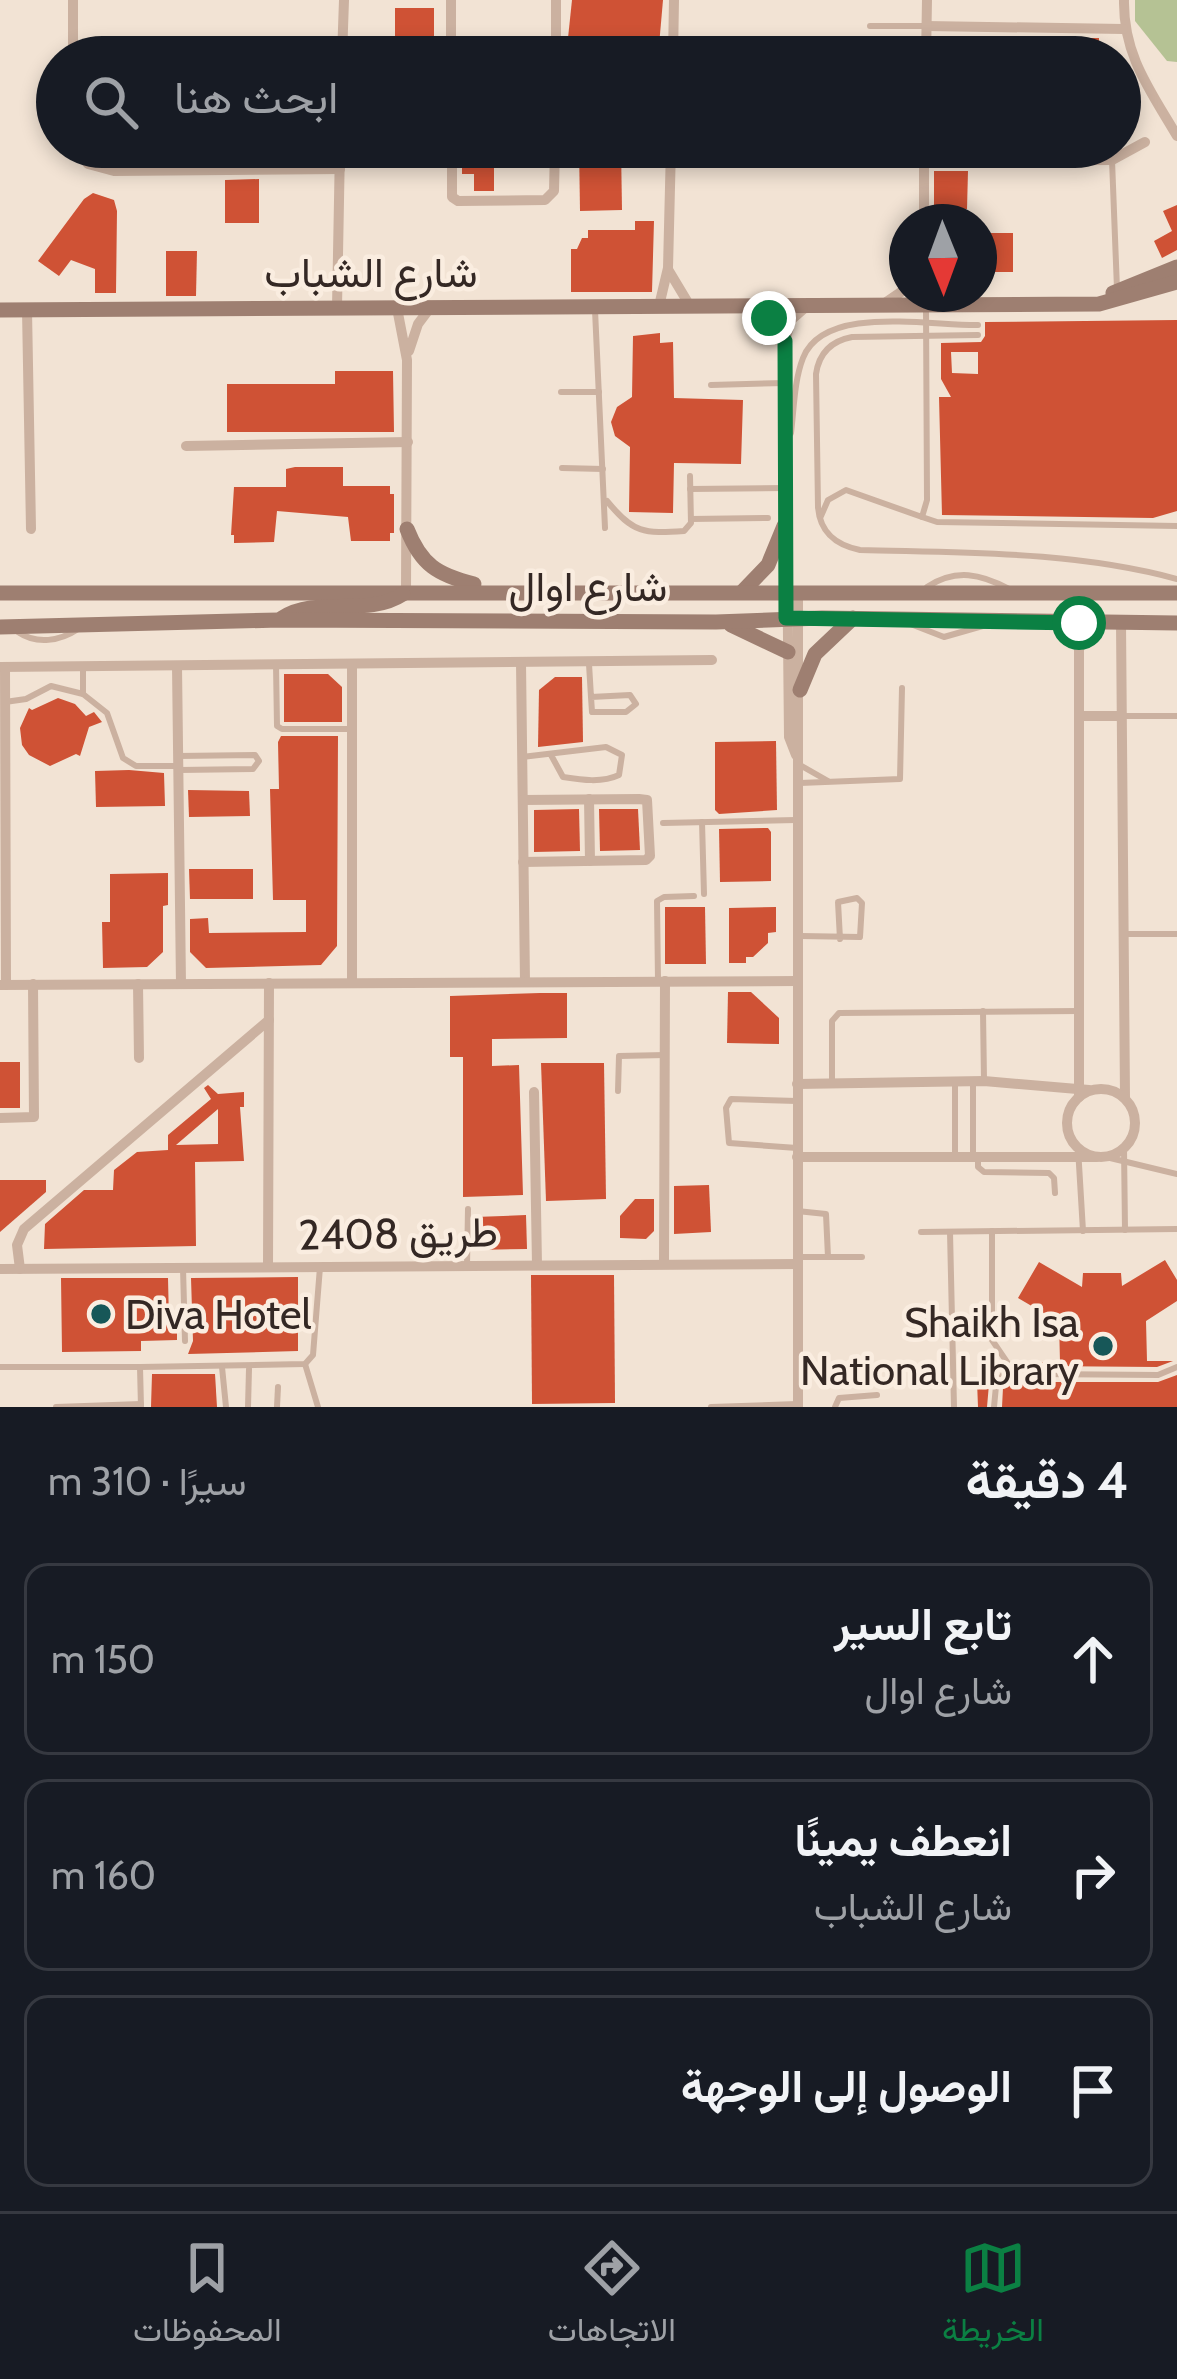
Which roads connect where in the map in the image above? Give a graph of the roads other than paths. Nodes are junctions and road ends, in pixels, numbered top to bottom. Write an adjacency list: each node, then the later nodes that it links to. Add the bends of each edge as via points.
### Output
1 (73, 0): 11 (street)
2 (344, 0): 12 (street)
3 (451, 0): 13 (street)
4 (556, 0): 14 (street)
5 (674, 0): 15 (street)
6 (926, 0): 9 (street)
7 (1124, 0): 10 (street)
8 (870, 26): 9 (lane)
9 (926, 26): 10 (street); 16 (street)
10 (1123, 29): 17 (street)
11 (73, 36)
12 (343, 36)
13 (452, 36)
14 (556, 36)
15 (673, 36)
16 (926, 36)
17 (1125, 36)
18 (1141, 71): 19 (street)
19 (1173, 119): 20 (street)
20 (1177, 136)
21 (1145, 142): 22 (street)
22 (1141, 144)
23 (100, 168): 30 (street)
24 (452, 168): 25 (street, via 458,201 545,200)
25 (553, 168)
26 (670, 168): 33 (street)
27 (924, 168): 31 (street)
28 (1112, 168): 35 (lane)
29 (340, 169): 30 (street); 46 (street)
30 (213, 170)
31 (924, 204)
32 (1177, 267): 35 (main road, شارع الشباب)
33 (668, 268): 42 (street); 43 (street)
34 (1177, 282): 39 (main road, شارع الشباب)
35 (1117, 291): 39 (main road, شارع الشباب)
36 (889, 299): 41 (street)
37 (997, 302): 39 (main road, شارع الشباب)
38 (889, 304): 41 (main road, شارع الشباب)
39 (1081, 304)
40 (808, 305): 41 (main road, شارع الشباب); 44 (main road, شارع الشباب); 56 (street, via 791,320)
41 (880, 305)
42 (658, 306): 43 (main road, شارع الشباب); 45 (main road, شارع الشباب)
43 (690, 306): 44 (main road, شارع الشباب)
44 (743, 306): 56 (street, via 769,318)
45 (595, 307): 48 (main road, شارع الشباب); 61 (lane)
46 (337, 308): 47 (main road, شارع الشباب); 50 (main road, شارع الشباب)
47 (397, 308): 48 (main road, شارع الشباب); 57 (street)
48 (430, 308): 57 (street)
49 (0, 310): 50 (main road, شارع الشباب)
50 (27, 310): 76 (street)
51 (925, 312): 52 (lane)
52 (926, 325): 53 (lane); 55 (lane); 64 (lane, via 849,323 816,338 801,361)
53 (978, 325)
54 (978, 335): 55 (lane)
55 (926, 336): 71 (lane); 73 (lane, via 842,339 821,356)
56 (785, 341): 58 (street)
57 (407, 360): 62 (street)
58 (785, 383): 59 (lane); 64 (street)
59 (712, 385)
60 (561, 392): 61 (lane)
61 (599, 392): 66 (lane)
62 (408, 442): 63 (street); 78 (street)
63 (186, 446)
64 (788, 456): 68 (street)
65 (562, 468): 66 (lane)
66 (603, 469): 70 (lane)
67 (689, 476): 69 (lane)
68 (786, 488): 69 (lane); 74 (street)
69 (689, 489): 72 (lane)
70 (604, 498): 72 (lane, via 640,531 684,531); 77 (lane)
71 (922, 517): 73 (lane, via 845,490 828,500); 75 (lane)
72 (691, 519): 74 (lane)
73 (819, 520): 79 (lane, via 833,540 860,550 1046,556)
74 (776, 522): 82 (main road, via 768,565); 83 (street)
75 (1177, 526)
76 (31, 529)
77 (605, 529)
78 (407, 530): 80 (main road, via 432,570); 81 (street)
79 (1177, 579)
80 (494, 590): 81 (main road, شارع اوال); 82 (main road, شارع اوال)
81 (406, 591): 87 (main road, شارع اوال); 90 (main road, via 386,602 298,610)
82 (743, 591): 83 (main road, شارع اوال)
83 (791, 591): 84 (main road, شارع اوال); 88 (street)
84 (1079, 591): 85 (main road, شارع اوال); 92 (main road)
85 (1121, 592): 86 (main road, شارع اوال); 93 (main road)
86 (1177, 592)
87 (0, 593)
88 (792, 618): 89 (main road, شارع اوال); 91 (main road, شارع اوال); 96 (street); 106 (street)
89 (853, 618): 92 (main road, شارع اوال); 106 (main road, via 815,654)
90 (279, 620): 91 (main road, شارع اوال); 95 (main road, شارع اوال)
91 (716, 622): 96 (main road)
92 (1079, 623): 93 (main road, شارع اوال); 110 (street)
93 (1120, 623): 94 (main road, شارع اوال); 111 (street)
94 (1177, 623)
95 (5, 627)
96 (788, 652): 116 (street)
97 (712, 660): 99 (street)
98 (521, 662): 99 (street); 100 (street); 115 (street)
99 (589, 662): 108 (lane)
100 (352, 664): 101 (street); 113 (street)
101 (277, 665): 103 (street); 113 (lane, via 277,726)
102 (83, 666): 103 (street); 104 (street); 107 (lane)
103 (177, 666): 117 (street)
104 (3, 667): 109 (street)
105 (902, 688): 118 (lane, via 900,779)
106 (800, 690): 116 (street)
107 (83, 694): 109 (lane, via 51,686); 117 (lane, via 107,712 128,763)
108 (591, 697): 108 (lane, via 630,695 636,704 626,712 592,712)
109 (5, 702): 139 (street)
110 (1080, 716): 111 (street); 141 (street)
111 (1122, 716): 112 (lane); 127 (street)
112 (1177, 716)
113 (352, 729): 133 (street)
114 (551, 755): 114 (lane, via 606,747 622,755 623,766 611,779 577,780 563,777); 115 (lane)
115 (522, 757): 120 (street)
116 (796, 759): 118 (lane); 119 (street)
117 (178, 764): 117 (lane, via 255,755 259,765 254,769); 138 (street)
118 (832, 782): 119 (lane)
119 (796, 783): 122 (street)
120 (523, 800): 121 (street); 126 (street)
121 (589, 800): 125 (street); 125 (street, via 647,800 650,811 646,860)
122 (796, 820): 123 (lane); 129 (street)
123 (702, 822): 124 (lane); 131 (lane, via 699,895 657,902)
124 (663, 823)
125 (590, 861): 126 (street)
126 (524, 862): 134 (street)
127 (1122, 934): 128 (lane); 152 (street)
128 (1177, 934)
129 (796, 936): 130 (lane); 132 (street)
130 (839, 939): 130 (lane, via 862,935 859,899 838,902)
131 (661, 981): 132 (street); 134 (street); 143 (street)
132 (796, 981): 148 (street)
133 (352, 982): 134 (street); 135 (street)
134 (525, 982)
135 (269, 983): 138 (street); 142 (street)
136 (33, 984): 137 (street); 139 (street); 154 (street, via 34,1117)
137 (138, 984): 138 (street); 144 (street)
138 (181, 984)
139 (3, 985)
140 (983, 1011): 141 (lane); 146 (lane); 147 (lane, via 838,1012)
141 (1079, 1011): 151 (street)
142 (269, 1020): 178 (street); 182 (street, via 24,1229)
143 (664, 1055): 149 (lane, via 619,1056); 175 (street)
144 (139, 1058)
145 (955, 1082): 146 (street); 147 (street); 158 (lane)
146 (978, 1082): 151 (street); 159 (lane)
147 (832, 1083): 148 (street)
148 (797, 1084): 153 (street)
149 (618, 1091)
150 (534, 1092): 176 (street, via 528,1118)
151 (1082, 1092): 152 (street); 155 (street, via 1067,1122)
152 (1125, 1097): 157 (street, via 1136,1117)
153 (797, 1101): 156 (street); 156 (lane, via 731,1099 726,1108 728,1143)
154 (0, 1118)
155 (1078, 1152): 157 (street); 160 (street); 168 (lane)
156 (797, 1153): 158 (street); 165 (street)
157 (1124, 1155): 162 (lane); 167 (lane)
158 (955, 1157): 159 (street)
159 (976, 1157): 160 (street); 161 (lane, via 984,1172)
160 (1014, 1157): 161 (lane)
161 (1013, 1172): 163 (lane, via 1049,1173)
162 (1177, 1174)
163 (1055, 1193)
164 (468, 1209): 177 (lane)
165 (797, 1211): 172 (lane, via 826,1214); 174 (street)
166 (1177, 1229): 167 (lane)
167 (1125, 1230): 168 (lane)
168 (1083, 1231): 171 (lane)
169 (921, 1232): 170 (lane)
170 (950, 1232): 171 (lane); 202 (lane)
171 (992, 1232): 185 (lane, via 992,1340)
172 (828, 1257): 173 (lane); 174 (lane)
173 (862, 1257)
174 (798, 1261): 175 (street, طريق 2408); 194 (street)
175 (664, 1263): 176 (street, طريق 2408)
176 (537, 1264): 177 (street, طريق 2408)
177 (467, 1266): 179 (street, طريق 2408)
178 (268, 1267): 179 (street, طريق 2408); 180 (street, طريق 2408)
179 (320, 1267): 184 (lane, via 313,1355)
180 (183, 1268): 182 (street, طريق 2408); 183 (lane)
181 (0, 1269): 182 (street, طريق 2408)
182 (20, 1269)
183 (184, 1341)
184 (305, 1364): 189 (lane); 199 (lane)
185 (1009, 1365): 190 (lane, via 1037,1374 1158,1375); 203 (lane)
186 (0, 1367): 187 (lane)
187 (140, 1367): 188 (lane); 193 (lane)
188 (222, 1367): 189 (lane); 196 (lane)
189 (249, 1367): 197 (lane)
190 (1177, 1367)
191 (278, 1387): 198 (lane)
192 (877, 1396): 201 (lane, via 839,1398)
193 (141, 1406): 195 (lane)
194 (798, 1406): 200 (lane)
195 (56, 1407)
196 (226, 1407)
197 (248, 1407)
198 (277, 1407)
199 (318, 1407)
200 (711, 1407)
201 (835, 1407)
202 (955, 1407)
203 (994, 1407)

